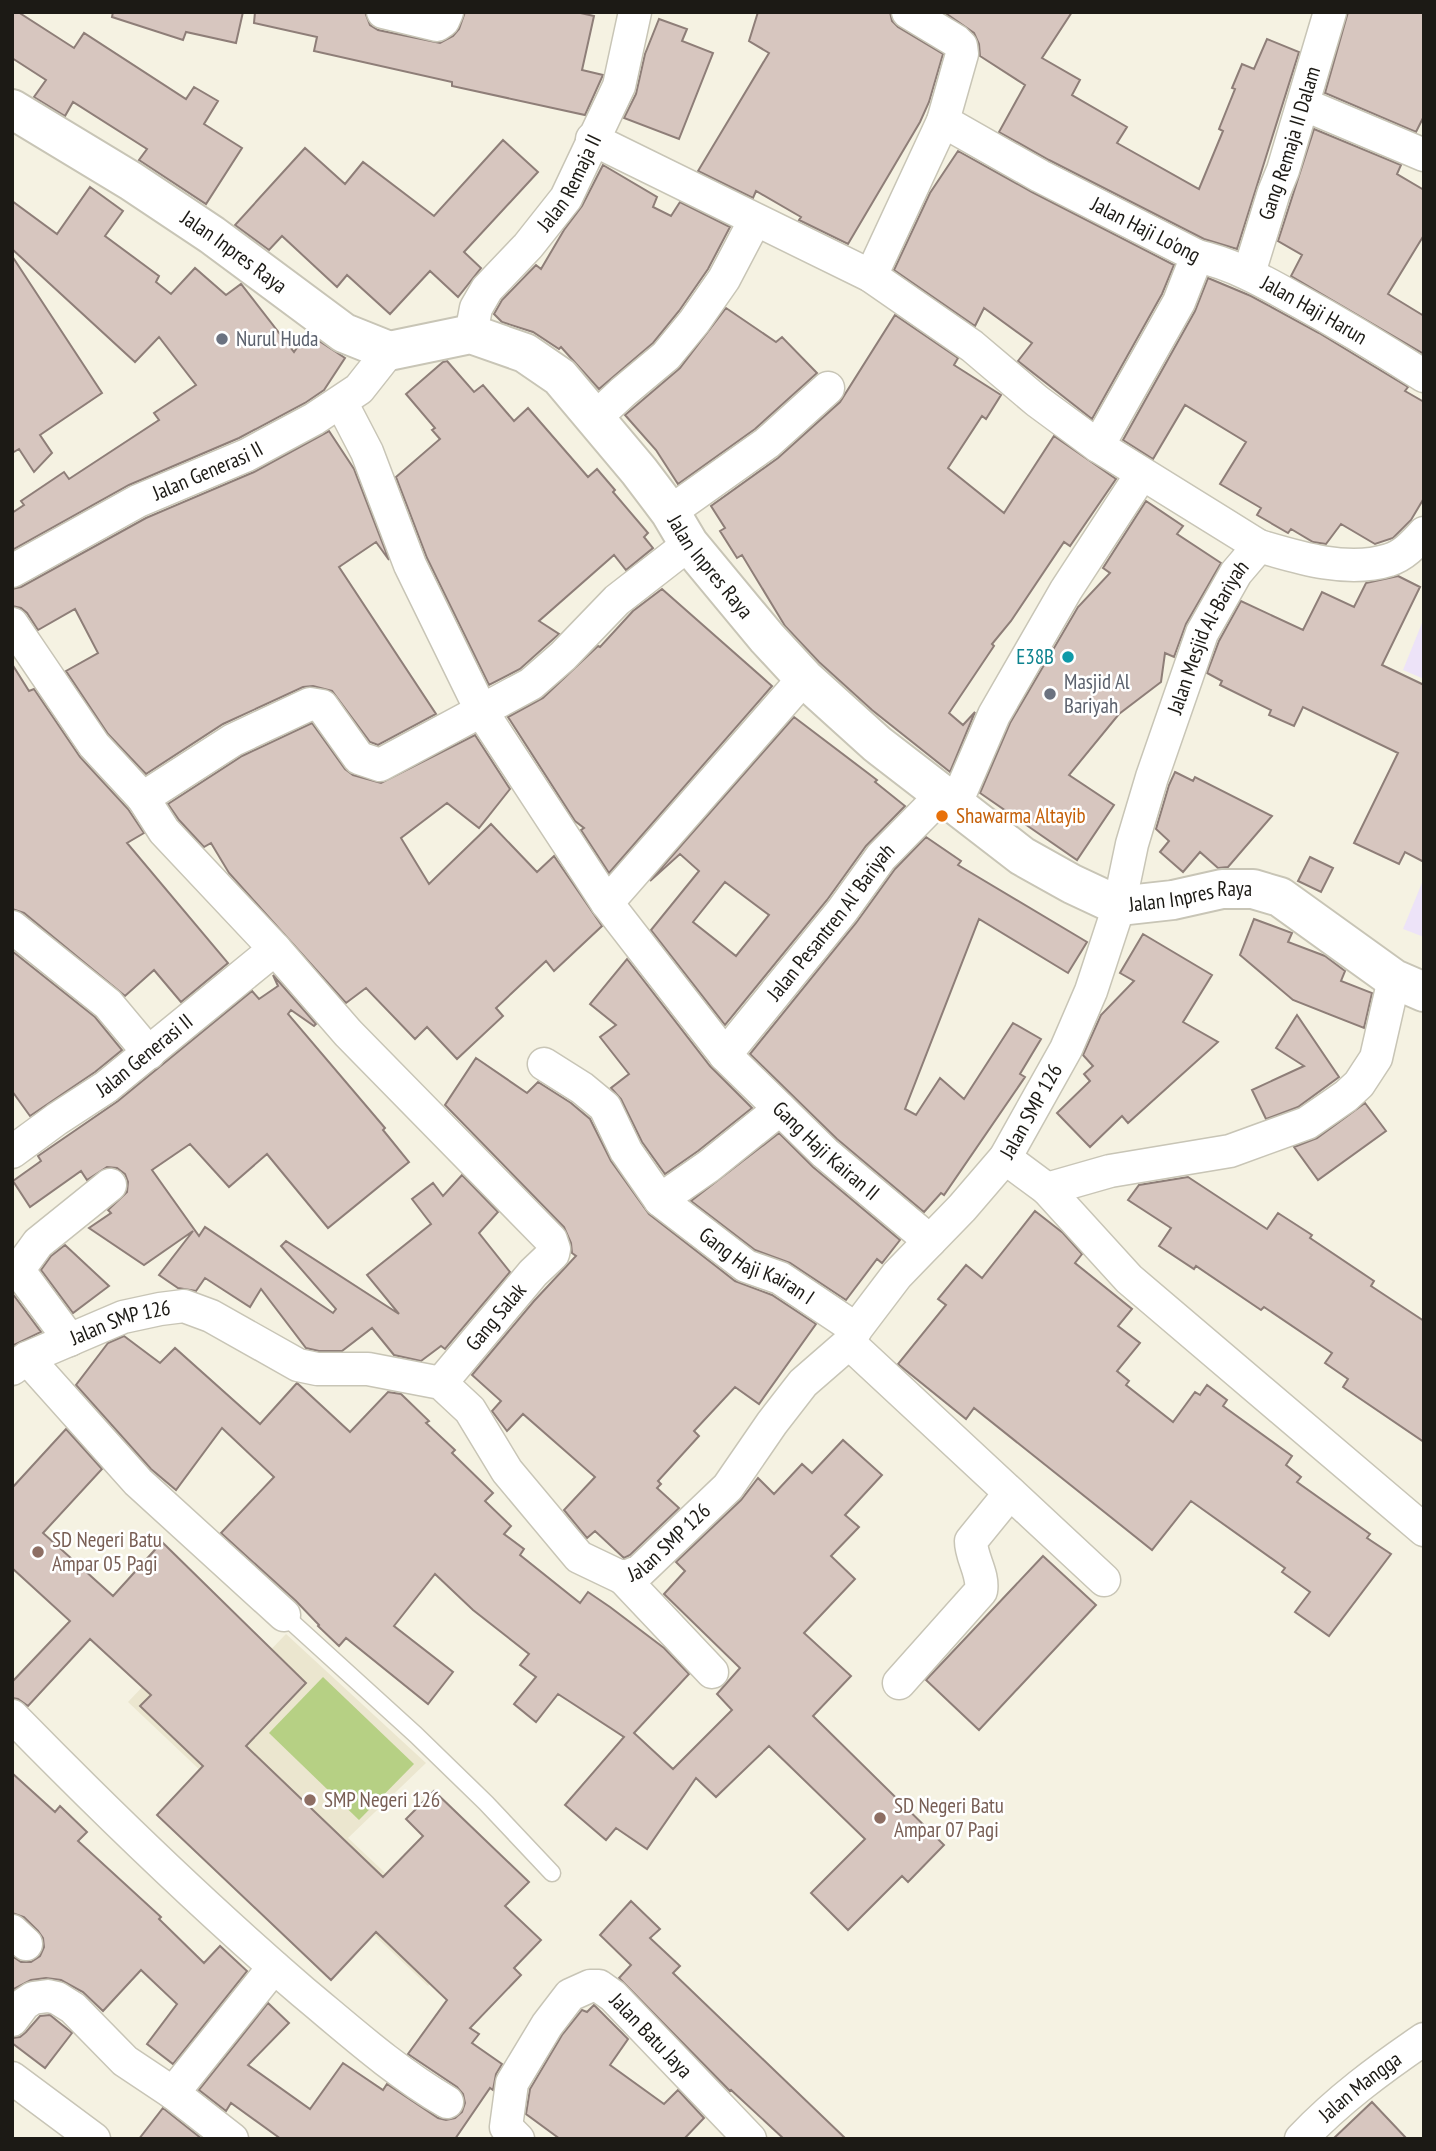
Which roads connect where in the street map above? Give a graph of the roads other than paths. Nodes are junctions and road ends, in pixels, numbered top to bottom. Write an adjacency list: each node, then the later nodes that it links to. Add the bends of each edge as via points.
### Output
1 (383, 12): 2 (street, via 437,24)
2 (447, 12)
3 (635, 12): 9 (street, Jalan Remaja II, via 619,86)
4 (908, 12): 8 (street, via 961,46)
5 (1330, 12): 6 (street, Gang Remaja II Dalam)
6 (1303, 104): 10 (street); 13 (street, Gang Remaja II Dalam)
7 (12, 109): 16 (street, Jalan Inpres Raya, via 212,235 344,333)
8 (943, 121): 12 (street, Jalan Haji Lo'ong); 14 (street)
9 (592, 139): 11 (street); 15 (street, Jalan Remaja II, via 566,198 476,308)
10 (1424, 155)
11 (755, 220): 14 (street); 20 (street, via 724,279 694,322 666,356)
12 (1198, 256): 13 (street, Jalan Haji Harun); 21 (street, Jalan Haji Lo'ong, via 1179,302)
13 (1249, 273): 17 (street, Jalan Haji Harun)
14 (871, 276): 21 (street, via 972,346)
15 (471, 334): 16 (street); 20 (street, Jalan Inpres Raya, via 525,353 560,377)
16 (389, 351): 19 (street, Jalan Generasi II, via 359,389)
17 (1424, 376)
18 (828, 388): 23 (street, via 767,443)
19 (341, 402): 27 (street, Jalan Generasi II, via 247,454 138,501); 30 (street, Gang Haji Kairan II, via 367,453 410,565)
20 (594, 419): 23 (street, Jalan Inpres Raya)
21 (1098, 446): 22 (street)
22 (1141, 475): 26 (street); 32 (street, via 1066,590)
23 (670, 512): 25 (street, Jalan Inpres Raya)
24 (1424, 533): 26 (street, Jalan Mesjid Al-Bariyah, via 1392,559 1364,565 1297,558)
25 (689, 544): 29 (street, Jalan Inpres Raya); 30 (street, via 617,600 531,684)
26 (1259, 546): 34 (street, Jalan Mesjid Al-Bariyah, via 1236,573 1202,633 1152,777)
27 (12, 571)
28 (12, 624): 31 (street, via 94,745)
29 (804, 678): 32 (street, Jalan Inpres Raya, via 877,744); 33 (street)
30 (482, 712): 31 (street, via 380,765 359,758 323,706 310,704 233,740); 33 (street, Gang Haji Kairan II)
31 (143, 798): 36 (street, via 164,831)
32 (949, 798): 34 (street, Jalan Inpres Raya, via 1022,856); 39 (street, Jalan Pesantren Al' Bariyah, via 881,857)
33 (607, 903): 39 (street, Gang Haji Kairan II)
34 (1119, 906): 37 (street, Jalan Inpres Raya, via 1222,889 1254,889 1279,897); 43 (street, Jalan SMP 126, via 1066,1049)
35 (12, 927): 38 (street, via 108,1004)
36 (275, 949): 38 (street, Jalan Generasi II); 52 (street, Gang Salak, via 348,1033 551,1240 553,1254)
37 (1409, 986): 45 (street, via 1359,1084 1307,1123 1230,1151 1110,1171)
38 (149, 1053): 42 (street, Jalan Generasi II, via 106,1087)
39 (725, 1055): 41 (street, Gang Haji Kairan II)
40 (544, 1063): 46 (street, Gang Haji Kairan I, via 605,1107 626,1151)
41 (780, 1109): 46 (street); 47 (street, Gang Haji Kairan II)
42 (15, 1143)
43 (1005, 1158): 45 (street); 47 (street, Jalan SMP 126)
44 (110, 1185): 50 (street, via 38,1243 22,1265 23,1275)
45 (1047, 1189): 54 (street, via 1129,1279)
46 (660, 1200): 49 (street, Gang Haji Kairan I, via 746,1266 780,1278)
47 (930, 1241): 49 (street, Jalan SMP 126, via 897,1275)
48 (12, 1290): 50 (street)
49 (852, 1336): 53 (street, Gang Haji Kairan I); 55 (street, Jalan SMP 126, via 803,1383 729,1487 640,1571)
50 (63, 1343): 51 (street, Jalan SMP 126); 52 (street, Jalan SMP 126, via 124,1317 184,1306 211,1316 298,1365 368,1369)
51 (20, 1363): 57 (street, via 138,1482)
52 (441, 1383): 55 (street, Jalan SMP 126, via 470,1410 507,1471 579,1557)
53 (1010, 1493): 56 (street, Gang Haji Kairan I); 59 (street, via 971,1541 983,1582 981,1591)
54 (1424, 1531)
55 (622, 1578): 58 (street)
56 (1104, 1580)
57 (284, 1615): 61 (lane, via 486,1802)
58 (712, 1672)
59 (899, 1683)
60 (12, 1716): 62 (street, via 113,1819)
61 (552, 1873)
62 (274, 1967): 66 (street); 67 (street, via 394,2069)
63 (12, 2020): 66 (street, via 33,1998 57,1998 73,2008 125,2061)
64 (1424, 2039): 72 (street, Jalan Mangga, via 1321,2117)
65 (12, 2078): 68 (street)
66 (173, 2093): 69 (street)
67 (447, 2102)
68 (93, 2139)
69 (232, 2139)
70 (518, 2139): 71 (street, Jalan Batu Jaya, via 506,2127 512,2083 570,1995 580,1988 599,1986)
71 (750, 2139)
72 (1301, 2139)

